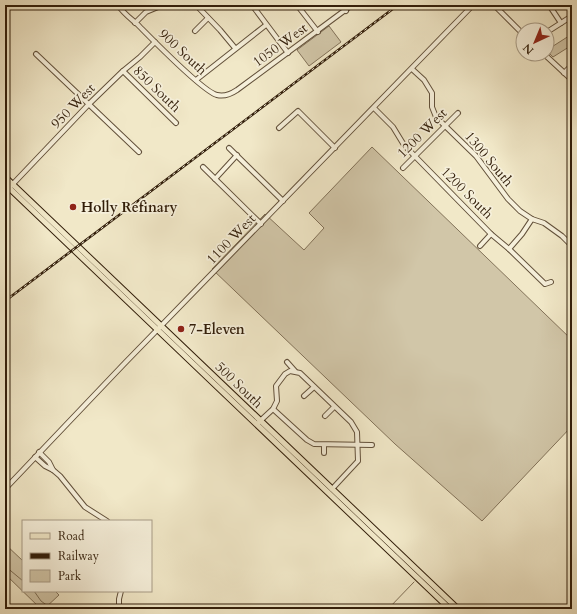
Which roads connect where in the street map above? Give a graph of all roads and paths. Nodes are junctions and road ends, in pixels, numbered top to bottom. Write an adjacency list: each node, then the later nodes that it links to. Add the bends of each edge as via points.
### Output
1 (118, 5): 14 (street, 900 South)
2 (163, 5): 14 (street, via 146,12)
3 (196, 5): 13 (street)
4 (252, 5): 16 (street)
5 (297, 5): 20 (street)
6 (341, 5): 11 (street)
7 (352, 5): 11 (street, 1050 West)
8 (473, 5): 27 (street, 1100 West)
9 (494, 5): 17 (street)
10 (549, 5): 15 (street)
11 (346, 11): 20 (street, 1050 West)
12 (572, 16): 15 (street)
13 (208, 18): 19 (street); 22 (street)
14 (135, 23): 21 (street, 900 South)
15 (560, 23): 18 (street)
16 (266, 24): 22 (street); 23 (street)
17 (515, 26)
18 (555, 26)
19 (195, 31)
20 (318, 32): 23 (street, 1050 West)
21 (155, 42): 28 (street, 950 West, via 140,58); 30 (street, 900 South)
22 (235, 48): 30 (street)
23 (288, 53): 32 (street, 1050 West, via 230,95)
24 (36, 54): 33 (street)
25 (552, 62): 29 (street)
26 (572, 65): 29 (street)
27 (412, 69): 34 (street, 1100 West); 37 (street, 1300 South, via 424,80 432,94 432,107 436,117)
28 (122, 71): 33 (street, 950 West); 36 (street, 850 South)
29 (564, 73): 31 (street)
30 (196, 80): 32 (street, 900 South)
31 (572, 80)
32 (218, 96)
33 (89, 104): 41 (street); 49 (street, 950 West)
34 (374, 108): 40 (street, 1100 West); 43 (street, 1200 South)
35 (458, 113): 37 (street, 1200 West)
36 (176, 123)
37 (445, 126): 43 (street, 1200 West); 51 (street, 1300 South, via 476,156 508,199)
38 (279, 128): 40 (street, via 298,111)
39 (229, 148): 42 (street)
40 (335, 148): 50 (street, 1100 West)
41 (139, 152)
42 (237, 155): 47 (street); 50 (street)
43 (415, 156): 45 (street, 1200 West); 53 (street, 1200 South)
44 (203, 167): 47 (street)
45 (403, 168)
46 (5, 177): 49 (main road, 500 South)
47 (215, 179): 52 (street)
48 (5, 184): 49 (main road, 500 South)
49 (11, 186): 58 (main road, 500 South)
50 (283, 201): 52 (street, 1100 West)
51 (532, 218): 55 (street, 1300 South, via 544,223); 56 (street)
52 (261, 224): 58 (street, 1100 West)
53 (491, 234): 54 (street); 56 (street, 1200 South)
54 (480, 246)
55 (572, 246)
56 (509, 249): 57 (street, 1200 South, via 545,284)
57 (551, 282)
58 (159, 328): 66 (main road, 500 South); 70 (street, 1100 West)
59 (287, 362): 60 (street)
60 (295, 371): 61 (street); 64 (street, via 285,374 276,386 277,401)
61 (314, 387): 62 (street); 63 (street)
62 (304, 396)
63 (334, 407): 65 (street); 67 (street, via 355,427)
64 (274, 409): 66 (street); 68 (street, via 310,443)
65 (325, 416)
66 (258, 423): 75 (main road, 500 South); 80 (main road, 500 South)
67 (358, 444): 68 (street); 69 (street); 75 (street, via 358,461)
68 (324, 445): 71 (street)
69 (372, 445)
70 (39, 452): 72 (street, 1100 West); 73 (street)
71 (324, 453)
72 (35, 457): 73 (street); 74 (street, 1100 West)
73 (54, 470): 76 (street, via 85,506)
74 (5, 489)
75 (332, 489): 81 (main road, 500 South)
76 (106, 520)
77 (122, 592): 78 (street, via 118,599)
78 (119, 608): 79 (street)
79 (110, 609)
80 (450, 609)
81 (458, 609)

